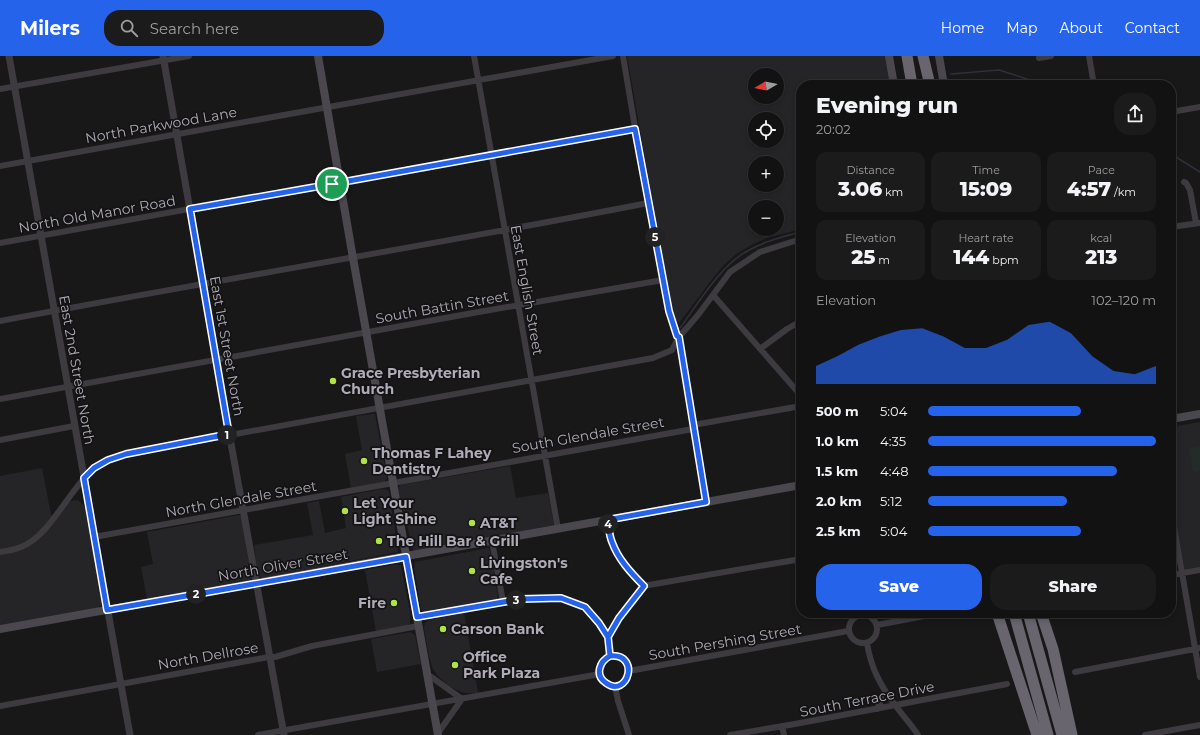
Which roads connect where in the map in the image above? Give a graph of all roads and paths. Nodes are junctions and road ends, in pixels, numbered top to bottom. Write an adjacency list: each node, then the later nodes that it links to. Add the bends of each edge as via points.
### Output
1 (9, 56): 24 (street, East 2nd Street North)
2 (189, 56): 14 (street)
3 (318, 56): 27 (main road)
4 (474, 56): 16 (street, East English Street)
5 (613, 56): 16 (street, North Parkwood Lane)
6 (623, 56): 29 (street)
7 (889, 56): 17 (main road)
8 (901, 56): 18 (highway)
9 (907, 56): 19 (highway)
10 (922, 56): 20 (highway); 21 (highway)
11 (939, 56): 22 (main road)
12 (1051, 56): 15 (street)
13 (1089, 56): 23 (street)
14 (164, 58): 24 (street); 30 (street, East 1st Street North)
15 (1039, 58)
16 (478, 80): 27 (street, North Parkwood Lane); 31 (street, East English Street)
17 (893, 80)
18 (904, 80)
19 (911, 80)
20 (925, 80)
21 (929, 80)
22 (943, 80)
23 (1093, 80)
24 (14, 87): 25 (street); 32 (street, East 2nd Street North)
25 (0, 89)
26 (1200, 107): 28 (street)
27 (327, 108): 30 (street, North Parkwood Lane); 35 (main road)
28 (1176, 111)
29 (635, 129): 31 (street, North Old Manor Road); 36 (street)
30 (177, 135): 32 (street, North Parkwood Lane); 37 (street, East 1st Street North)
31 (491, 155): 35 (street, North Old Manor Road); 40 (street, East English Street)
32 (27, 162): 33 (street, North Parkwood Lane); 41 (street, East 2nd Street North)
33 (0, 166)
34 (1184, 182): 38 (street, via 1190,190)
35 (340, 183): 37 (street, North Old Manor Road); 44 (main road)
36 (648, 203): 40 (street); 45 (street)
37 (190, 209): 41 (street, North Old Manor Road); 46 (street, East 1st Street North)
38 (1198, 223): 39 (street)
39 (1176, 226)
40 (504, 231): 44 (street); 48 (street, East English Street)
41 (40, 236): 43 (street, North Old Manor Road); 49 (street, East 2nd Street North)
42 (796, 241): 47 (street, via 760,252 730,272)
43 (0, 243)
44 (353, 258): 46 (street); 52 (main road)
45 (663, 280): 48 (street, South Battin Street); 53 (street, via 669,311)
46 (203, 285): 49 (street); 55 (street, East 1st Street North)
47 (713, 295): 53 (street); 54 (street)
48 (518, 306): 52 (street, South Battin Street); 56 (street, East English Street)
49 (54, 311): 50 (street); 57 (street, East 2nd Street North)
50 (0, 321)
51 (796, 324): 54 (street)
52 (367, 334): 55 (street, South Battin Street); 61 (main road)
53 (679, 337): 56 (street, via 672,350 653,358); 65 (street)
54 (760, 349): 58 (street)
55 (216, 360): 57 (street, South Battin Street); 66 (street, East 1st Street North)
56 (531, 381): 61 (street); 68 (street, East English Street)
57 (68, 387): 59 (street, South Battin Street); 64 (street, East 2nd Street North)
58 (796, 391)
59 (0, 399)
60 (796, 407): 65 (street, South Glendale Street)
61 (379, 408): 66 (street); 70 (main road)
62 (1200, 414): 63 (main road)
63 (1176, 418)
64 (74, 426): 67 (street); 69 (street, East 2nd Street North)
65 (693, 427): 68 (street, South Glendale Street); 72 (street)
66 (229, 434): 69 (street, via 126,454 108,460); 73 (street, East 1st Street North)
67 (0, 440)
68 (545, 455): 70 (street, South Glendale Street); 75 (street, East English Street)
69 (84, 478): 76 (street, East 2nd Street North); 79 (street, via 42,533 22,547)
70 (393, 484): 73 (street, North Glendale Street); 80 (main road)
71 (796, 485): 72 (main road, North Oliver Street)
72 (706, 502): 74 (main road, North Oliver Street)
73 (243, 510): 76 (street, North Glendale Street); 85 (street, East 1st Street North)
74 (607, 520): 75 (main road, North Oliver Street); 86 (street, via 618,556)
75 (558, 529): 78 (main road, North Oliver Street)
76 (94, 537): 88 (street, East 2nd Street North)
77 (1176, 538): 83 (street)
78 (492, 541): 80 (main road, North Oliver Street); 87 (street)
79 (0, 552)
80 (406, 557): 85 (main road, North Oliver Street); 89 (main road)
81 (796, 560): 86 (street)
82 (1200, 570): 83 (street)
83 (1182, 573): 84 (street); 103 (street)
84 (1176, 574)
85 (256, 583): 88 (main road, North Oliver Street); 105 (street, East 1st Street North)
86 (644, 586): 101 (street)
87 (503, 602): 89 (street); 101 (street, via 561,598 585,607)
88 (107, 610): 99 (main road, North Oliver Street); 111 (street, East 2nd Street North)
89 (417, 617): 98 (main road)
90 (855, 618): 100 (street)
91 (872, 618): 97 (street)
92 (914, 618): 97 (street)
93 (999, 618): 132 (highway)
94 (1015, 618): 133 (highway)
95 (1029, 618): 134 (highway)
96 (1043, 618): 135 (highway, via 1053,649)
97 (877, 625): 102 (street, via 875,638)
98 (418, 626): 105 (street, North Dellrose, via 312,646); 108 (main road)
99 (0, 629)
100 (848, 631): 102 (street, via 857,642); 106 (street, South Pershing Street)
101 (608, 637): 104 (street)
102 (867, 643): 114 (street, via 870,660)
103 (1198, 649): 107 (street); 110 (street)
104 (610, 656): 106 (street, via 624,659); 109 (street, via 602,662)
105 (270, 657): 111 (street, North Dellrose); 123 (street, East 1st Street North)
106 (629, 671): 113 (street, via 624,682)
107 (1074, 672)
108 (427, 674): 115 (street); 116 (main road)
109 (600, 674): 113 (street, via 604,683); 115 (street)
110 (1200, 677)
111 (120, 684): 117 (street, North Dellrose); 125 (street, East 2nd Street North)
112 (1007, 684): 118 (street, South Terrace Drive)
113 (615, 686): 122 (street)
114 (885, 692): 118 (street); 119 (street)
115 (462, 699): 116 (street); 124 (street)
116 (433, 704): 123 (street); 124 (main road)
117 (0, 706)
118 (895, 706): 119 (street, South Terrace Drive); 131 (street)
119 (877, 709): 121 (street, South Terrace Drive)
120 (1200, 725): 136 (street)
121 (782, 726): 129 (street, South Terrace Drive); 130 (street)
122 (626, 728): 127 (street); 128 (street)
123 (283, 733): 126 (street)
124 (438, 734)
125 (130, 735)
126 (258, 735)
127 (629, 735)
128 (633, 735)
129 (730, 735)
130 (784, 735)
131 (918, 735)
132 (1037, 735)
133 (1048, 735)
134 (1062, 735)
135 (1072, 735)
136 (1145, 735)

